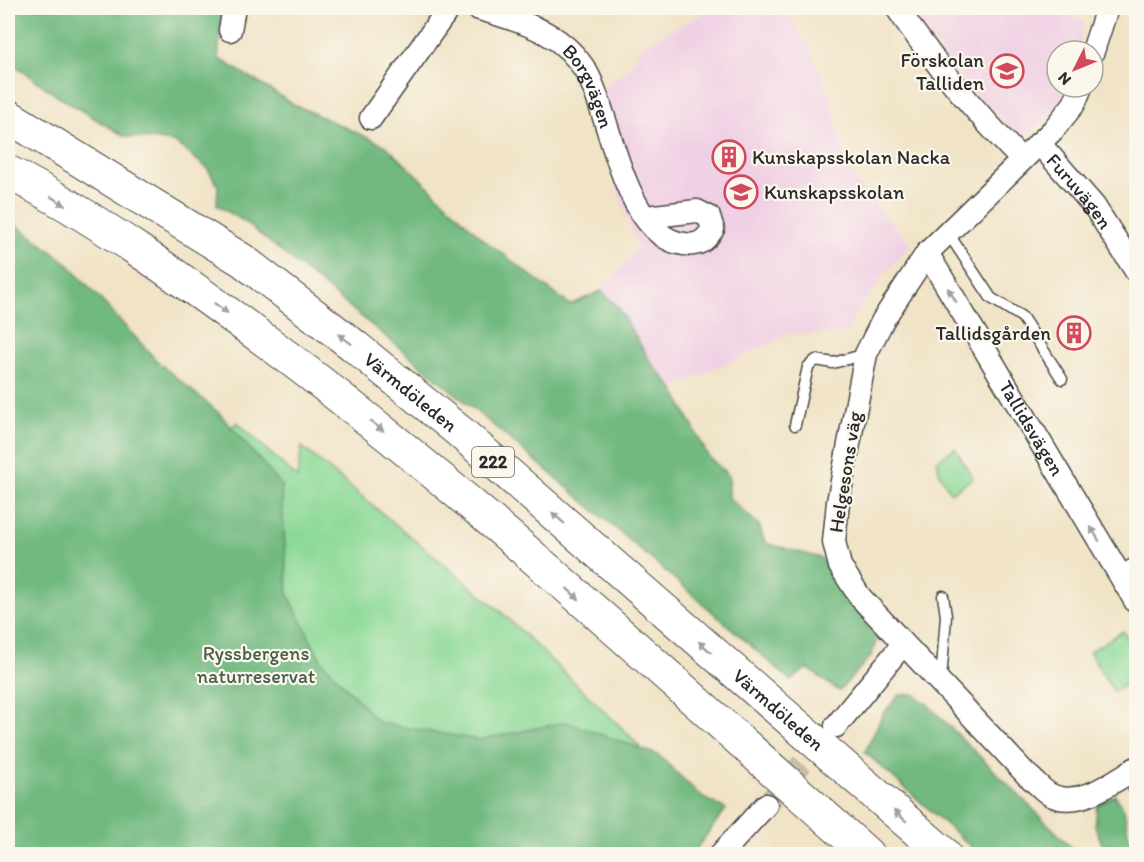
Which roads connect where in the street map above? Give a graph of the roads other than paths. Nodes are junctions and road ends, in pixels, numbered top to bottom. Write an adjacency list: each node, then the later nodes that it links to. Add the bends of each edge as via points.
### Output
1 (234, 8): 6 (street)
2 (448, 8): 10 (street)
3 (477, 8): 14 (street, Borgvägen, via 544,30 561,42 587,73 631,195)
4 (897, 8): 12 (street, Furuvägen, via 932,60)
5 (1107, 8): 7 (street)
6 (230, 30)
7 (1097, 39)
8 (1076, 99): 11 (street, Helgesons väg)
9 (8, 116): 32 (highway, Värmdöleden / 222, one-way to 9, via 460,432 353,345 242,260)
10 (371, 118)
11 (1039, 143): 12 (street, Helgesons väg); 17 (street, Furuvägen, via 1094,206)
12 (1022, 160): 15 (street, Helgesons väg)
13 (8, 172): 31 (highway, 222, one-way to 31, via 125,242 217,305 429,466)
14 (646, 217)
15 (948, 233): 16 (street, Helgesons väg); 19 (lane, via 991,298 1022,317)
16 (927, 253): 18 (street, Helgesons väg, via 883,320); 21 (street, Tallidsvägen, one-way to 16)
17 (1137, 271)
18 (866, 354): 20 (lane, via 833,363 816,360 808,367); 24 (street, Helgesons väg, via 834,542 840,566 860,597)
19 (1062, 379)
20 (795, 425)
21 (1128, 567): 23 (street, Tallidsvägen)
22 (943, 596): 25 (lane, via 946,616)
23 (1137, 602)
24 (903, 644): 25 (street, Helgesons väg); 26 (street)
25 (941, 680): 27 (street, Helgesons väg, via 1049,794 1081,798)
26 (836, 726)
27 (1133, 770): 28 (lane)
28 (1137, 795)
29 (766, 806): 30 (street)
30 (721, 855)
31 (867, 855)
32 (944, 855)

